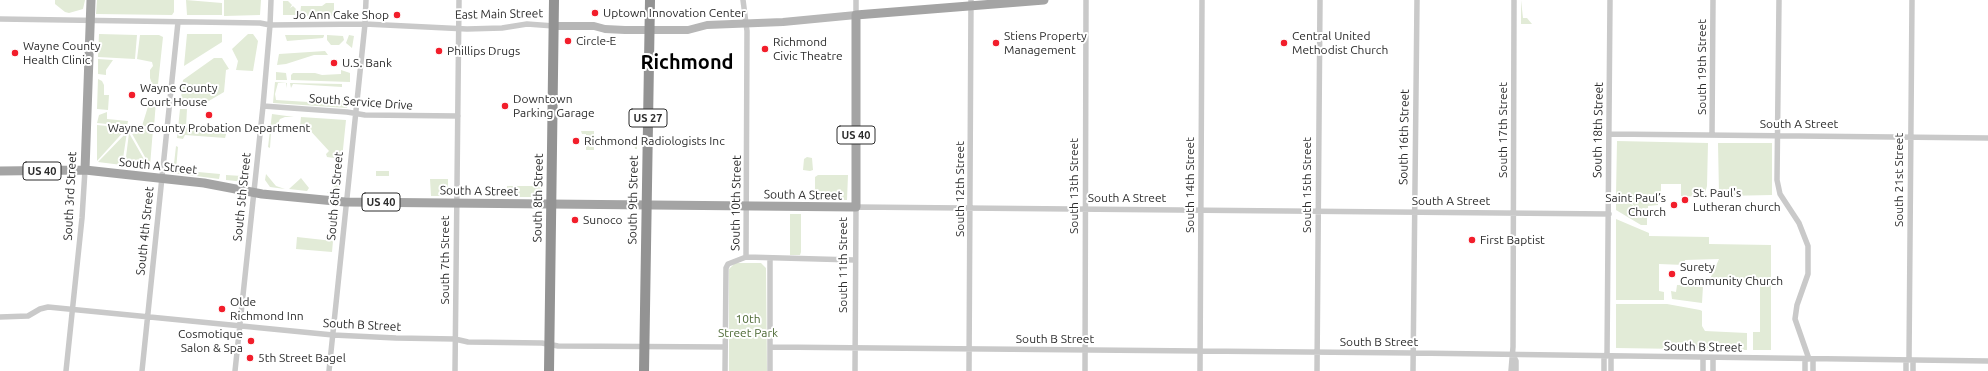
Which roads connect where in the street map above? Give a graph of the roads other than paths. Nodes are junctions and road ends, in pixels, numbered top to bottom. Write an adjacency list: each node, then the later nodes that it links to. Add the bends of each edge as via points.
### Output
1 (90, 0): 22 (main road, South 3rd Street)
2 (271, 0): 26 (street, South 5th Street)
3 (366, 0): 25 (street, South 6th Street)
4 (459, 0): 28 (street, South 7th Street)
5 (554, 0): 27 (highway, South 8th Street)
6 (650, 0): 29 (highway, US 27)
7 (743, 0): 24 (street, South 10th Street)
8 (856, 0): 20 (street)
9 (1044, 0): 19 (main road, East Main Street)
10 (1086, 0): 49 (street, South 13th Street)
11 (1202, 0): 50 (street, South 14th Street)
12 (1320, 0): 51 (street, South 15th Street)
13 (1417, 0): 52 (street, South 16th Street)
14 (1514, 0): 53 (street, South 17th Street)
15 (1610, 0): 33 (street, South 18th Street)
16 (1713, 0): 34 (street, South 19th Street)
17 (1779, 0): 35 (street)
18 (1912, 0): 36 (street, South 21st Street)
19 (971, 3): 20 (main road, East Main Street); 48 (street, South 12th Street)
20 (856, 15): 24 (street, East Main Street); 47 (main road, South 11th Street / US 40)
21 (0, 19): 22 (street, East Main Street)
22 (89, 21): 23 (street, East Main Street); 38 (main road, South 3rd Street)
23 (178, 22): 26 (street, East Main Street); 40 (street, South 4th Street)
24 (745, 23): 29 (street, East Main Street, via 707,25 688,30); 46 (street, South 10th Street)
25 (365, 24): 26 (street, East Main Street); 28 (street, East Main Street); 31 (street, South 6th Street)
26 (270, 25): 30 (street, South 5th Street)
27 (554, 26): 28 (street, East Main Street, via 527,24 502,28); 29 (street, East Main Street); 44 (highway, South 8th Street)
28 (459, 28): 32 (street, South 7th Street)
29 (649, 30): 45 (highway, South 9th Street / US 27)
30 (263, 106): 31 (street, South Service Drive); 41 (street, South 5th Street)
31 (354, 114): 32 (street, South Service Drive); 42 (street, South 6th Street)
32 (458, 116): 43 (street, South 7th Street)
33 (1609, 134): 34 (street, South A Street); 54 (street, South 18th Street)
34 (1712, 135): 35 (street, South A Street)
35 (1777, 136): 36 (street, South A Street); 78 (street, via 1776,176 1779,189 1804,232 1809,252 1808,274 1795,319)
36 (1911, 137): 37 (street, South A Street); 79 (street, South 21st Street)
37 (1988, 138)
38 (85, 170): 39 (main road, South A Street / US 40); 40 (main road, South A Street / US 40); 58 (street, South 3rd Street)
39 (0, 171)
40 (161, 179): 41 (main road, South A Street / US 40); 60 (street, South 4th Street)
41 (254, 192): 42 (main road, South A Street / US 40); 61 (street, South 5th Street)
42 (346, 202): 43 (main road, South A Street / US 40); 62 (street, South 6th Street)
43 (456, 203): 44 (main road, South A Street / US 40); 63 (street, South 7th Street)
44 (551, 205): 45 (main road, South A Street / US 40); 64 (highway, South 8th Street)
45 (646, 205): 46 (main road, South A Street / US 40); 65 (highway, South 9th Street / US 27)
46 (748, 206): 47 (main road, South A Street / US 40); 55 (street, South 10th Street)
47 (856, 207): 48 (street, South A Street); 57 (street, South 11th Street)
48 (970, 208): 49 (street, South A Street); 69 (street, South 12th Street)
49 (1086, 210): 50 (street, South A Street); 70 (street, South 13th Street)
50 (1201, 211): 51 (street, South A Street); 71 (street, South 14th Street)
51 (1318, 212): 52 (street, South A Street); 72 (street, South 15th Street)
52 (1414, 213): 53 (street, South A Street); 73 (street, South 16th Street)
53 (1513, 214): 54 (street, South A Street); 74 (street, South 17th Street)
54 (1608, 214): 75 (street, South 18th Street)
55 (746, 257): 56 (street); 66 (street, South 10th Street, via 731,261 727,265)
56 (770, 258): 57 (street); 67 (street)
57 (854, 260): 68 (street, South 11th Street)
58 (73, 309): 59 (street, South B Street, via 43,308 28,316); 60 (street, South B Street); 81 (street, South 3rd Street)
59 (0, 317)
60 (148, 317): 61 (street, South B Street); 82 (street, South 4th Street)
61 (240, 325): 62 (street, South B Street); 83 (street, South 5th Street)
62 (333, 335): 63 (street, South B Street); 84 (street, South 6th Street)
63 (455, 339): 64 (street, South B Street, via 468,342); 85 (street, South 7th Street)
64 (550, 344): 65 (street, South B Street); 86 (highway, South 8th Street)
65 (645, 346): 66 (street, South B Street); 87 (highway, South 9th Street / US 27)
66 (726, 347): 88 (street, South 10th Street)
67 (770, 347): 68 (street, South B Street); 89 (street)
68 (855, 348): 69 (street, South B Street); 90 (street, South 11th Street)
69 (969, 349): 70 (street, South B Street); 91 (street, South 12th Street)
70 (1085, 350): 71 (street, South B Street); 92 (street, South 13th Street)
71 (1200, 352): 72 (street, South B Street); 93 (street, South 14th Street)
72 (1317, 353): 73 (street, South B Street); 94 (street, South 15th Street)
73 (1413, 353): 74 (street, South B Street); 95 (street, South 16th Street)
74 (1513, 355): 75 (street, South B Street); 96 (street, South 17th Street); 97 (street, South 17th Street)
75 (1608, 357): 76 (street, South B Street); 98 (street, South 18th Street); 99 (street, South 18th Street)
76 (1703, 358): 77 (street, South B Street); 100 (street)
77 (1713, 358): 78 (street, South B Street); 101 (street)
78 (1809, 359): 79 (street, South B Street); 102 (street); 103 (street)
79 (1909, 360): 80 (street, South B Street); 104 (street, South 21st Street); 105 (street, South 21st Street)
80 (1988, 361)
81 (66, 371)
82 (142, 371)
83 (235, 371)
84 (329, 371)
85 (455, 371)
86 (549, 371)
87 (644, 371)
88 (725, 371)
89 (770, 371)
90 (854, 371)
91 (969, 371)
92 (1085, 371)
93 (1200, 371)
94 (1317, 371)
95 (1413, 371)
96 (1511, 371)
97 (1516, 371)
98 (1604, 371)
99 (1611, 371)
100 (1703, 371)
101 (1713, 371)
102 (1805, 371)
103 (1813, 371)
104 (1906, 371)
105 (1913, 371)

